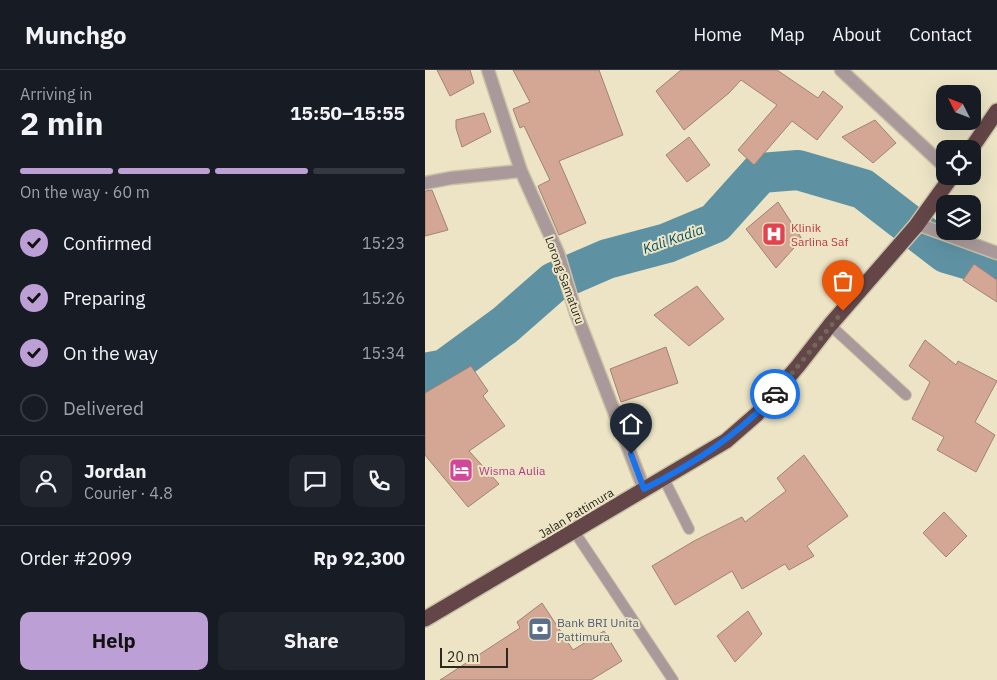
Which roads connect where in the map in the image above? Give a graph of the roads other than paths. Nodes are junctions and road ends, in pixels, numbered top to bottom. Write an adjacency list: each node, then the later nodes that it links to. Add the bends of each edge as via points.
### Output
1 (488, 70): 6 (street, Lorong Samaturu)
2 (841, 70): 5 (street)
3 (997, 111): 4 (highway)
4 (977, 140)
5 (936, 159)
6 (521, 172): 7 (street); 14 (street, Lorong Samaturu, via 558,253 576,313)
7 (425, 183)
8 (946, 185): 9 (highway, Jalan Pattimura)
9 (919, 221): 10 (street); 11 (highway, Jalan Pattimura)
10 (997, 252)
11 (830, 325): 12 (lane); 13 (highway, Jalan Pattimura, via 757,414 726,440)
12 (906, 395)
13 (664, 479): 14 (highway, Jalan Pattimura); 15 (lane)
14 (644, 489): 16 (highway, Jalan Pattimura)
15 (689, 528)
16 (574, 531): 17 (highway, Jalan Pattimura); 18 (lane)
17 (425, 619)
18 (673, 680)

